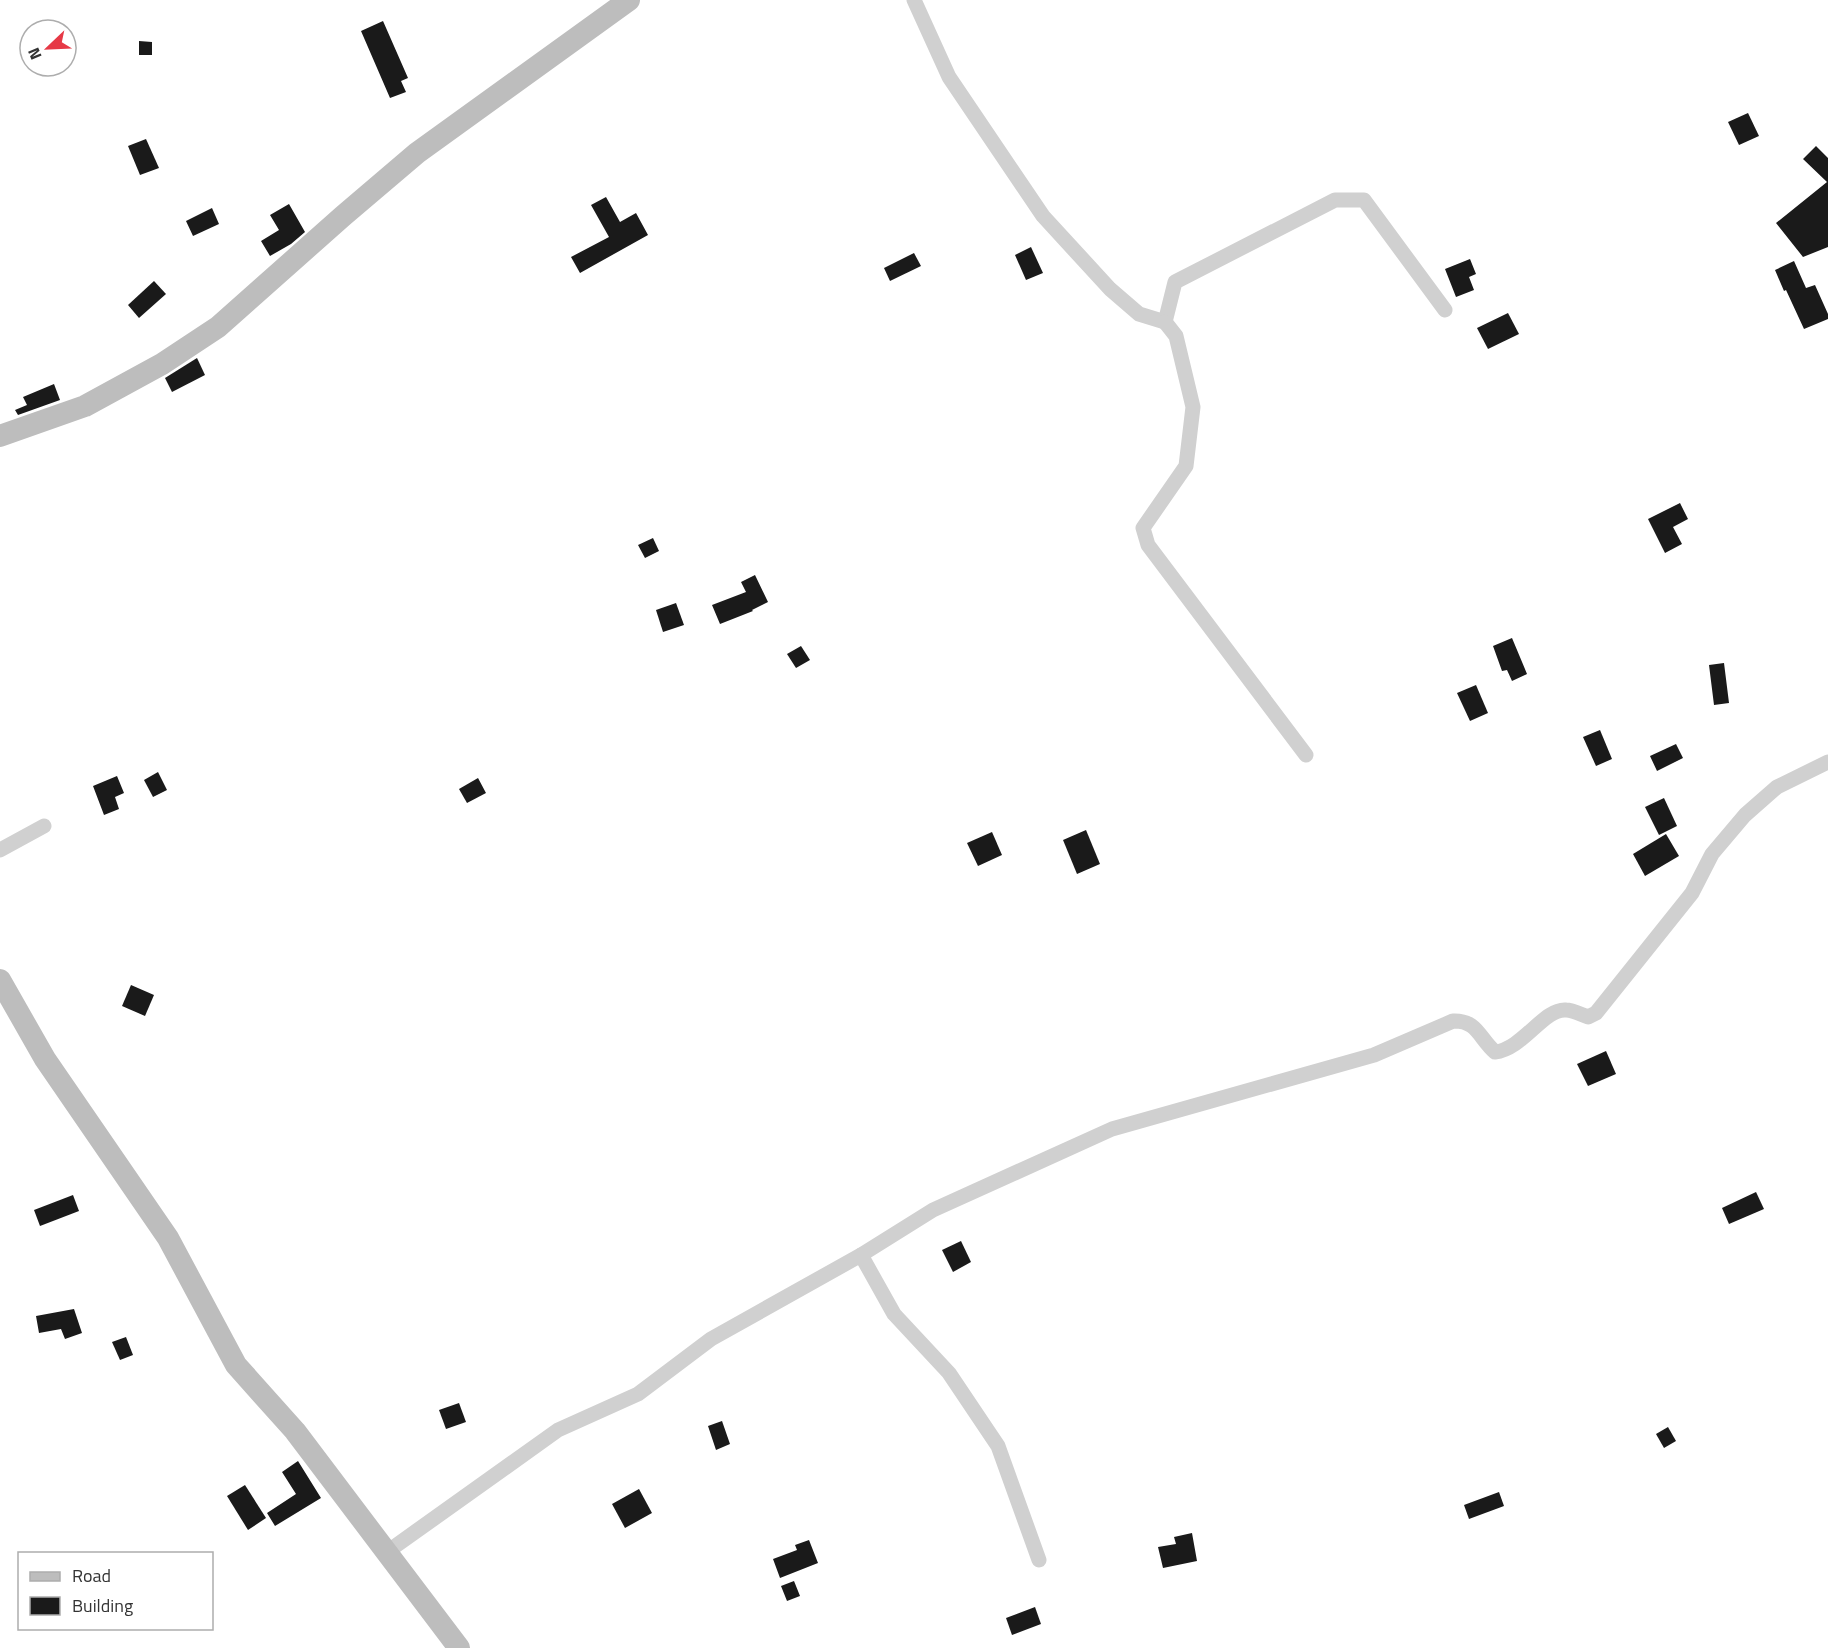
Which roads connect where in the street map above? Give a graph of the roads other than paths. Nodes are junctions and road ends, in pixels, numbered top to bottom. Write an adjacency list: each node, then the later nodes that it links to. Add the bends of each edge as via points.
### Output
1 (629, 0): 5 (street, via 417,153 218,327 162,364 85,406)
2 (914, 0): 4 (street, via 949,76 1043,216 1110,290 1139,314)
3 (1445, 310): 4 (street, via 1364,200 1335,200 1175,282)
4 (1165, 322): 6 (street, via 1176,336 1193,407 1186,465 1143,528 1148,545)
5 (0, 436)
6 (1306, 755)
7 (1828, 762): 11 (street, via 1778,787 1745,815 1712,854 1692,894 1596,1013 1588,1017 1566,1009 1556,1012 1526,1037 1495,1052 1475,1027 1463,1020 1453,1021 1374,1055 1112,1129 933,1210)
8 (44, 826): 9 (street)
9 (0, 850)
10 (0, 980): 12 (street, via 45,1059 168,1238 236,1365 295,1431)
11 (861, 1255): 12 (street, via 711,1339 638,1394 558,1430); 13 (street, via 894,1314 949,1373 998,1446)
12 (387, 1552): 14 (street)
13 (1039, 1560)
14 (459, 1648)

